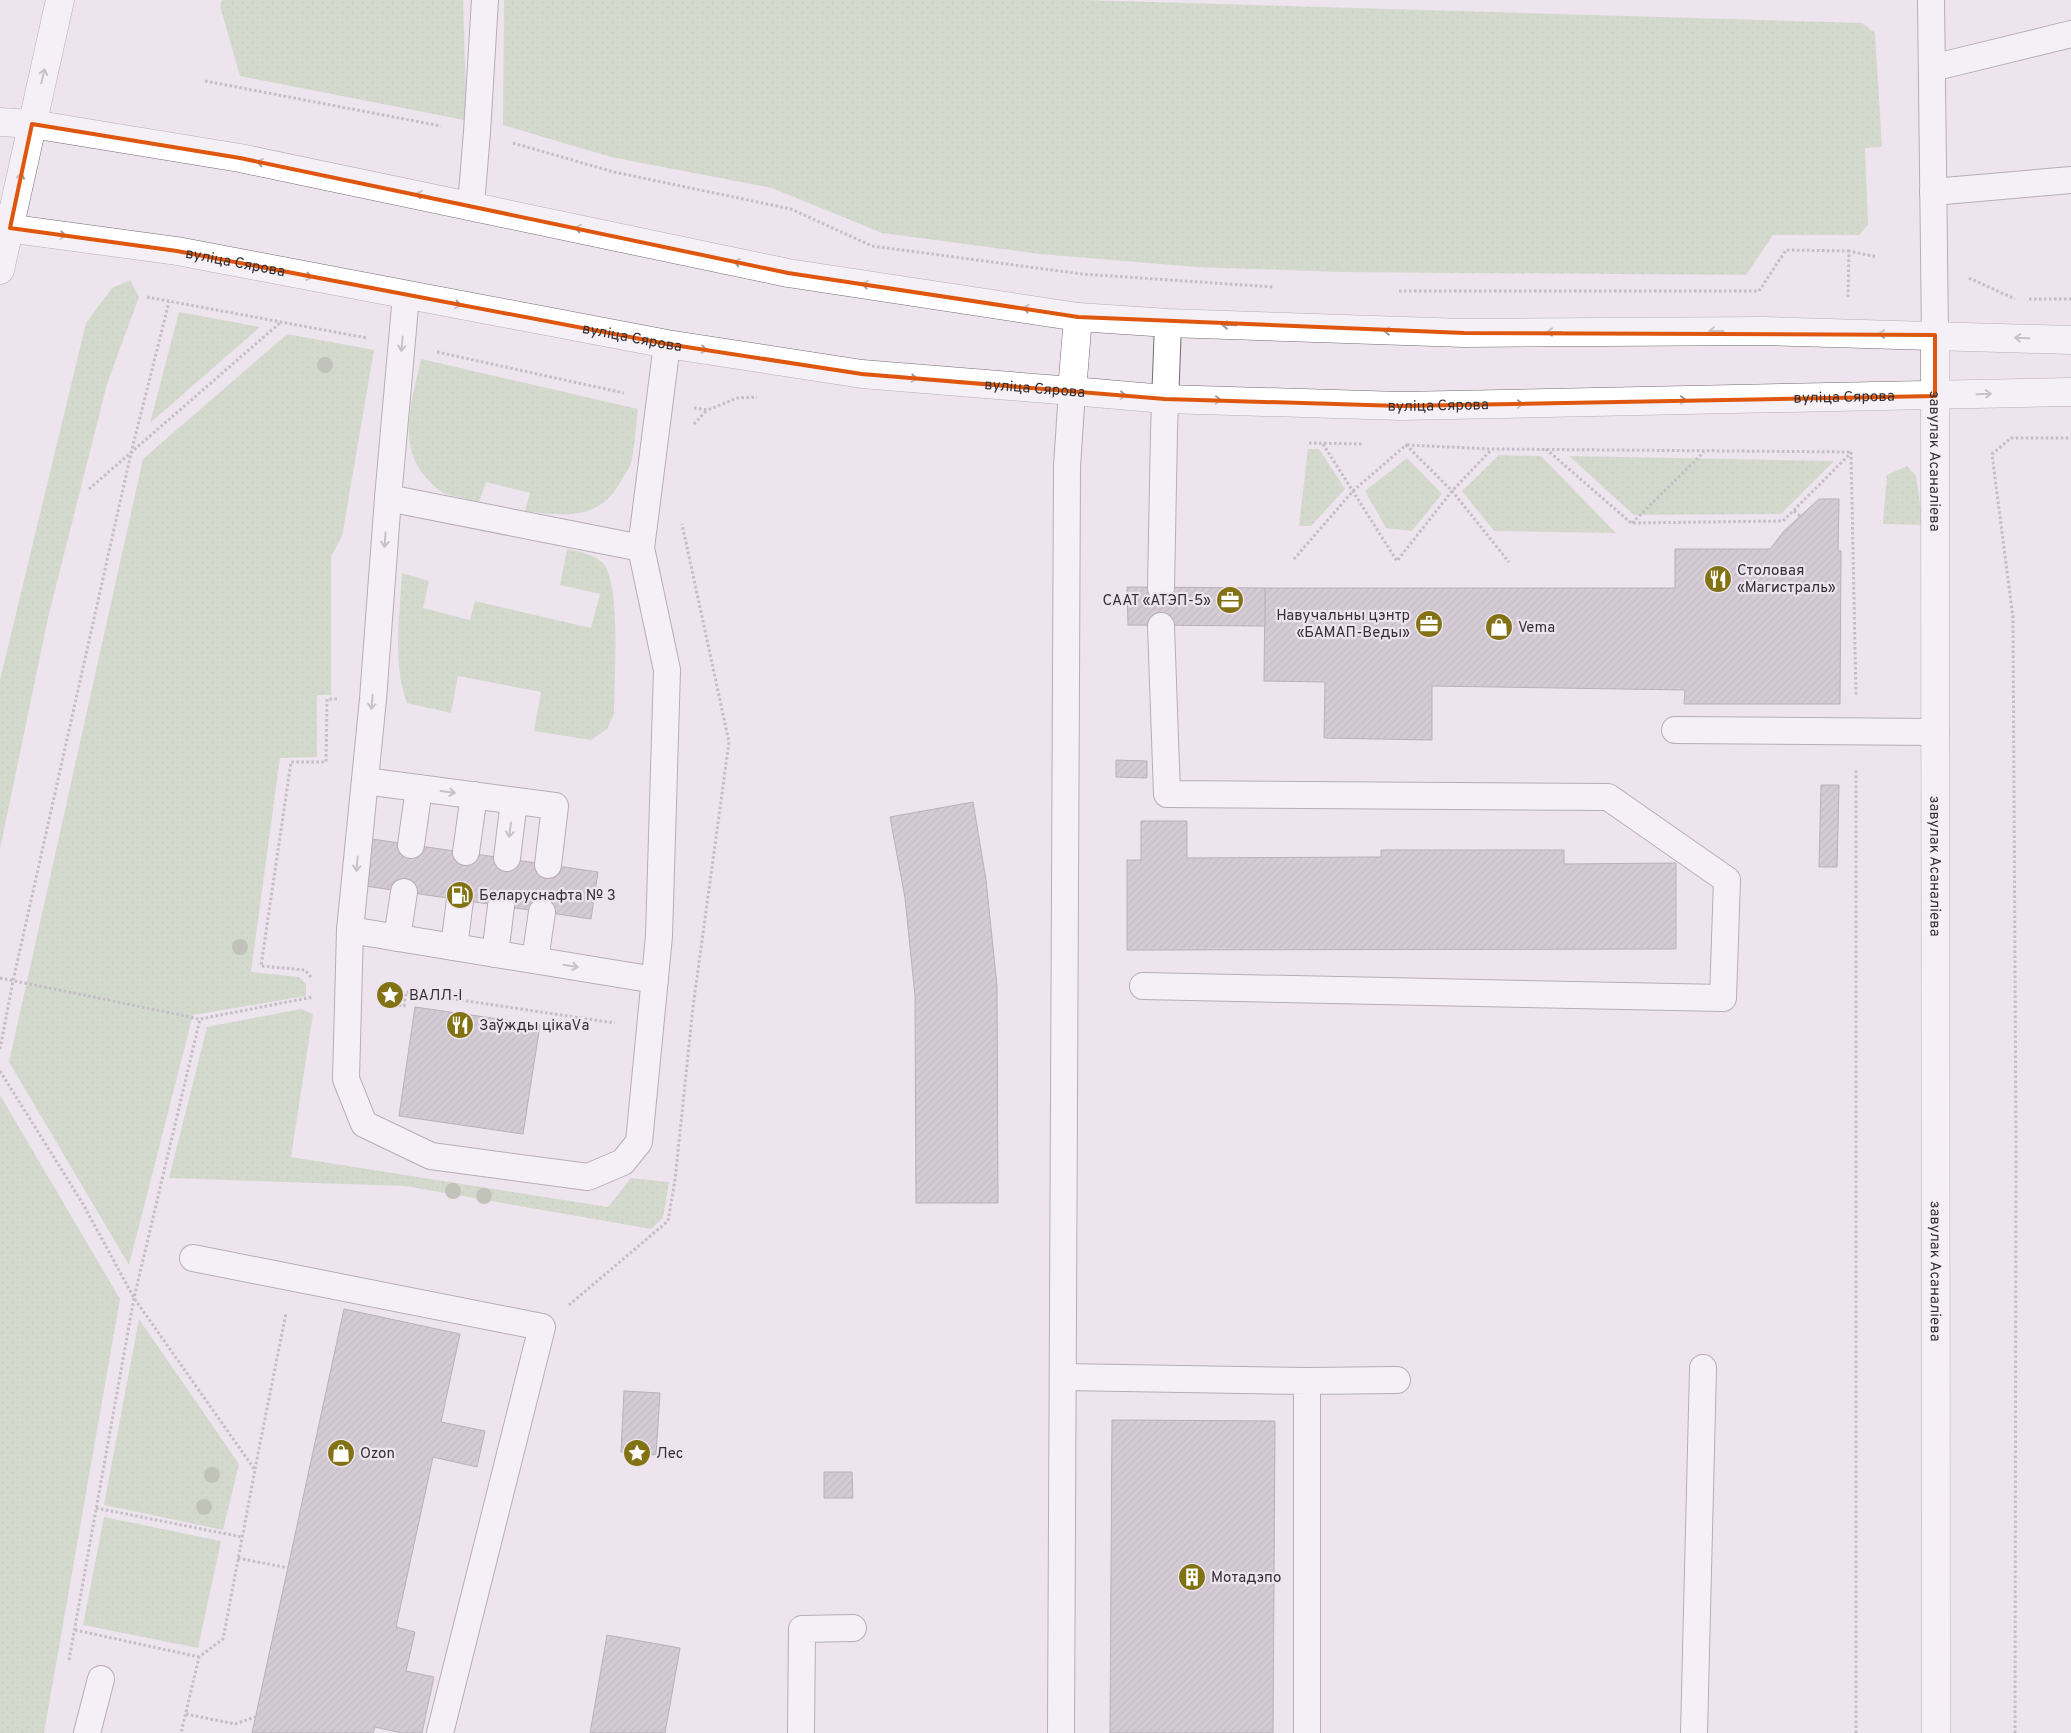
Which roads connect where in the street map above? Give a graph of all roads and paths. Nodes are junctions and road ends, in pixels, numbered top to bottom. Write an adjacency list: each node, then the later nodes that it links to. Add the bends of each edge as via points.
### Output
1 (60, 0): 8 (street, one-way to 1)
2 (485, 0): 9 (lane)
3 (1931, 0): 5 (lane, завулак Асаналіева)
4 (2071, 34): 5 (lane)
5 (1932, 68): 11 (lane, завулак Асаналіева)
6 (205, 81): 9 (path)
7 (0, 122): 8 (street)
8 (32, 124): 12 (street, one-way to 8, via 231,156); 13 (street, one-way to 8)
9 (478, 132): 12 (lane); 18 (path, via 614,172 791,209 872,246 1082,274)
10 (2071, 180): 11 (lane)
11 (1933, 192): 27 (lane, завулак Асаналіева)
12 (471, 205): 24 (street, one-way to 12, via 788,273)
13 (5, 227): 16 (street); 20 (street, вуліца Сярова, one-way to 20, via 178,251)
14 (1849, 251): 15 (path); 19 (path, via 1786,250 1759,291); 22 (path)
15 (1877, 257)
16 (0, 270)
17 (1963, 274): 21 (path, via 2013,299)
18 (1275, 288)
19 (1393, 292)
20 (406, 295): 29 (street, вуліца Сярова, one-way to 29); 43 (lane, one-way to 43)
21 (2071, 299)
22 (1848, 300)
23 (170, 302): 39 (path)
24 (1078, 316): 26 (street); 30 (street)
25 (281, 322): 39 (path)
26 (1168, 323): 27 (street, one-way to 26, via 1765,331 1464,333); 33 (lane)
27 (1934, 335): 28 (street, one-way to 27); 32 (street, завулак Асаналіева)
28 (2071, 340)
29 (667, 344): 30 (street, вуліца Сярова, one-way to 30, via 862,374); 47 (lane)
30 (1072, 392): 33 (street, вуліца Сярова, one-way to 33); 90 (lane, via 1067,466)
31 (2071, 392): 32 (street, вуліца Сярова, one-way to 31)
32 (1935, 396): 33 (street, вуліца Сярова, one-way to 32, via 1401,406); 55 (street, завулак Асаналіева)
33 (1165, 399): 50 (lane)
34 (2071, 438): 114 (path, via 2011,438 1992,454 2014,618)
35 (1322, 444): 41 (path)
36 (1492, 449): 42 (path)
37 (1705, 451): 38 (path); 46 (path); 46 (path, via 1546,448)
38 (1851, 452): 44 (path); 54 (path)
39 (131, 453): 40 (path); 75 (path)
40 (89, 489)
41 (1354, 491): 42 (path, via 1406,445); 42 (path, via 1397,561); 48 (path)
42 (1452, 491): 49 (path)
43 (388, 498): 47 (lane); 56 (lane, one-way to 56)
44 (1794, 511): 45 (path); 46 (path, via 1784,521)
45 (1800, 516)
46 (1631, 524)
47 (641, 548): 74 (lane, via 666,670)
48 (1294, 559)
49 (1509, 562)
50 (1162, 588)
51 (1162, 626): 77 (lane, via 1167,794 1608,798 1726,880 1723,998)
52 (327, 699): 76 (path, via 326,762 291,762 261,966 305,970)
53 (1675, 730): 54 (lane)
54 (1856, 731): 55 (lane); 112 (path)
55 (1936, 732): 113 (street, завулак Асаналіева)
56 (365, 781): 57 (lane); 68 (lane, one-way to 68)
57 (419, 788): 58 (lane, one-way to 58); 60 (lane)
58 (474, 795): 59 (lane); 61 (lane)
59 (514, 801): 62 (lane, one-way to 62); 63 (lane, via 555,806)
60 (411, 844)
61 (466, 852)
62 (507, 858)
63 (548, 864)
64 (404, 892): 69 (lane)
65 (460, 900): 70 (lane)
66 (501, 906): 71 (lane)
67 (542, 912): 72 (lane)
68 (350, 930): 69 (lane); 74 (lane, via 346,1079 364,1124 431,1156 588,1177 623,1162 639,1142)
69 (397, 938): 70 (lane)
70 (454, 947): 71 (lane)
71 (495, 954): 72 (lane)
72 (535, 960): 74 (lane, one-way to 74)
73 (0, 978): 75 (path)
74 (655, 980)
75 (13, 981): 80 (path); 82 (path)
76 (315, 982)
77 (1143, 986)
78 (314, 990): 80 (path, via 313,997)
79 (378, 1002): 81 (path, via 404,1006 406,992)
80 (200, 1019): 87 (path)
81 (593, 1020)
82 (0, 1049)
83 (0, 1071): 87 (path, via 83,1204)
84 (675, 1180): 88 (path, via 668,1221)
85 (193, 1258): 86 (lane)
86 (293, 1277): 88 (lane); 93 (path)
87 (134, 1298): 93 (path); 94 (path)
88 (542, 1327): 107 (lane)
89 (1703, 1368): 111 (lane)
90 (1063, 1377): 92 (lane); 109 (lane)
91 (1397, 1380): 92 (lane)
92 (1307, 1381): 110 (lane)
93 (255, 1470): 95 (path)
94 (96, 1508): 95 (path); 99 (path)
95 (242, 1537): 96 (path)
96 (238, 1558): 97 (path); 100 (path, via 223,1639)
97 (288, 1568)
98 (854, 1628): 108 (lane, via 802,1629)
99 (75, 1630): 100 (path); 101 (path)
100 (199, 1656): 103 (path)
101 (67, 1668)
102 (101, 1679): 105 (lane)
103 (186, 1714): 104 (path, via 235,1724); 106 (path)
104 (255, 1717)
105 (86, 1733)
106 (182, 1733)
107 (440, 1733)
108 (801, 1733)
109 (1061, 1733)
110 (1307, 1733)
111 (1694, 1733)
112 (1856, 1733)
113 (1936, 1733)
114 (2015, 1733)

